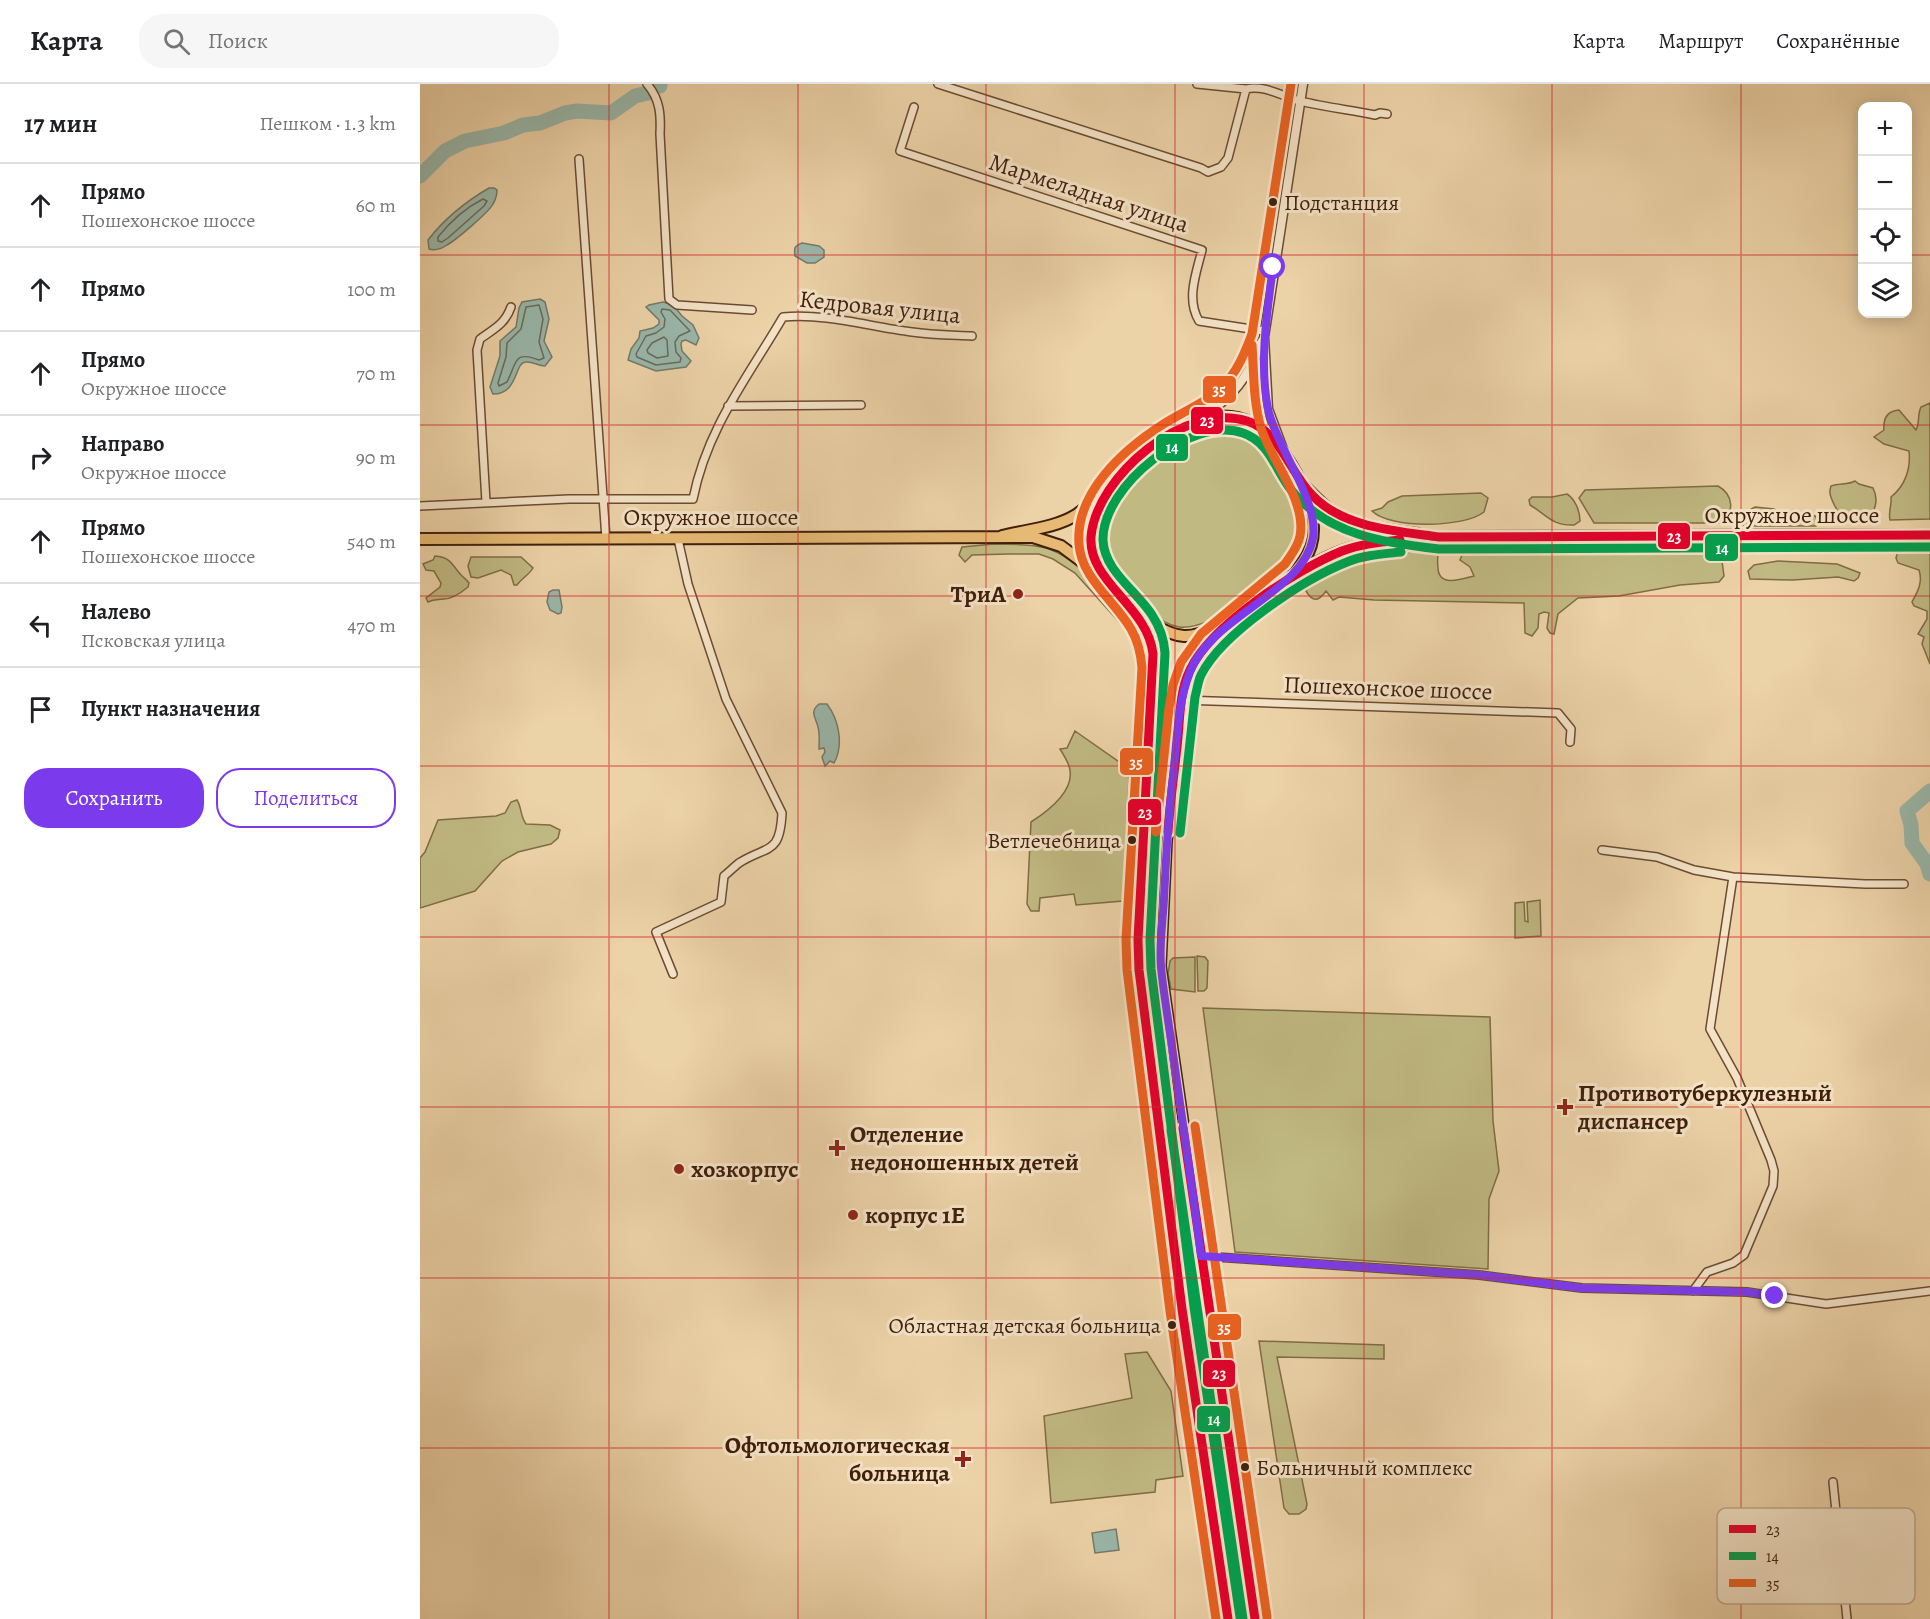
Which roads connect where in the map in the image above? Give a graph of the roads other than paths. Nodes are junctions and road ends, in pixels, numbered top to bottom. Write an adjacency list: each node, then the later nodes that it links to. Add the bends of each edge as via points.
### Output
1 (647, 84): 11 (street, via 661,117 669,299 677,304)
2 (938, 84): 5 (street, via 1208,172 1221,167 1228,158)
3 (1197, 84): 5 (street)
4 (1303, 84): 6 (street)
5 (1245, 87): 6 (street, via 1273,91)
6 (1300, 101): 8 (street); 12 (street)
7 (914, 107): 12 (street, Мармеладная улица, via 900,151 1202,250 1192,293 1193,312 1198,321)
8 (1387, 114)
9 (579, 159): 20 (street)
10 (511, 307): 21 (street, via 498,328 480,339 477,350)
11 (752, 310)
12 (1264, 334): 16 (street, via 1253,366 1232,394); 17 (street, via 1268,409)
13 (972, 336): 15 (street, Кедровая улица, via 912,333 783,317)
14 (861, 405): 15 (street)
15 (728, 406): 20 (street, via 703,457 693,499)
16 (1189, 425): 17 (main road, Окружное шоссе, via 1220,418 1245,421 1263,431); 18 (main road, Окружное шоссе, via 1161,440)
17 (1285, 455): 19 (main road, Окружное шоссе)
18 (1129, 465): 24 (main road, Окружное шоссе, via 1076,514 1060,522); 30 (main road, Окружное шоссе, via 1099,505 1091,529 1093,557)
19 (1300, 482): 25 (main road, Окружное шоссе, via 1329,509 1347,519 1381,529); 29 (main road, Окружное шоссе, via 1313,532 1305,559)
20 (602, 499): 21 (street); 27 (street)
21 (486, 502): 22 (street)
22 (420, 506)
23 (1930, 535): 25 (main road, Окружное шоссе)
24 (1002, 536): 28 (main road, Окружное шоссе); 30 (main road, Окружное шоссе, via 1051,542)
25 (1439, 537): 29 (main road, Окружное шоссе, via 1355,547)
26 (420, 539): 27 (main road, Окружное шоссе)
27 (606, 539): 28 (main road, Окружное шоссе)
28 (678, 539): 40 (street, via 688,584 726,699 782,813 781,830 771,849 739,863 724,876 721,902 656,932)
29 (1288, 578): 32 (main road, Окружное шоссе)
30 (1110, 583): 31 (main road, Окружное шоссе)
31 (1131, 606): 32 (main road, Окружное шоссе, via 1165,630 1185,636 1212,629); 39 (main road, via 1149,633 1154,662)
32 (1241, 614): 33 (main road, via 1198,656)
33 (1182, 700): 34 (street, Пошехонское шоссе, via 1558,713 1571,729); 38 (main road, via 1169,812)
34 (1570, 742)
35 (1602, 850): 36 (street, via 1657,857 1694,870)
36 (1733, 877): 37 (street); 42 (street, via 1710,1029 1737,1077 1771,1160 1773,1186 1744,1255 1707,1272)
37 (1904, 884)
38 (1161, 948): 39 (main road); 41 (main road)
39 (1138, 950): 45 (main road)
40 (673, 974)
41 (1201, 1256): 42 (street, via 1479,1275 1582,1288); 44 (main road)
42 (1693, 1291): 43 (street, via 1747,1292 1826,1304)
43 (1930, 1291)
44 (1208, 1304): 45 (main road); 48 (main road)
45 (1182, 1309): 49 (main road)
46 (1833, 1482): 47 (street)
47 (1836, 1508)
48 (1240, 1521): 49 (main road); 52 (main road)
49 (1213, 1524): 51 (main road)
50 (1845, 1604): 53 (street)
51 (1228, 1619)
52 (1255, 1619)
53 (1847, 1619)

